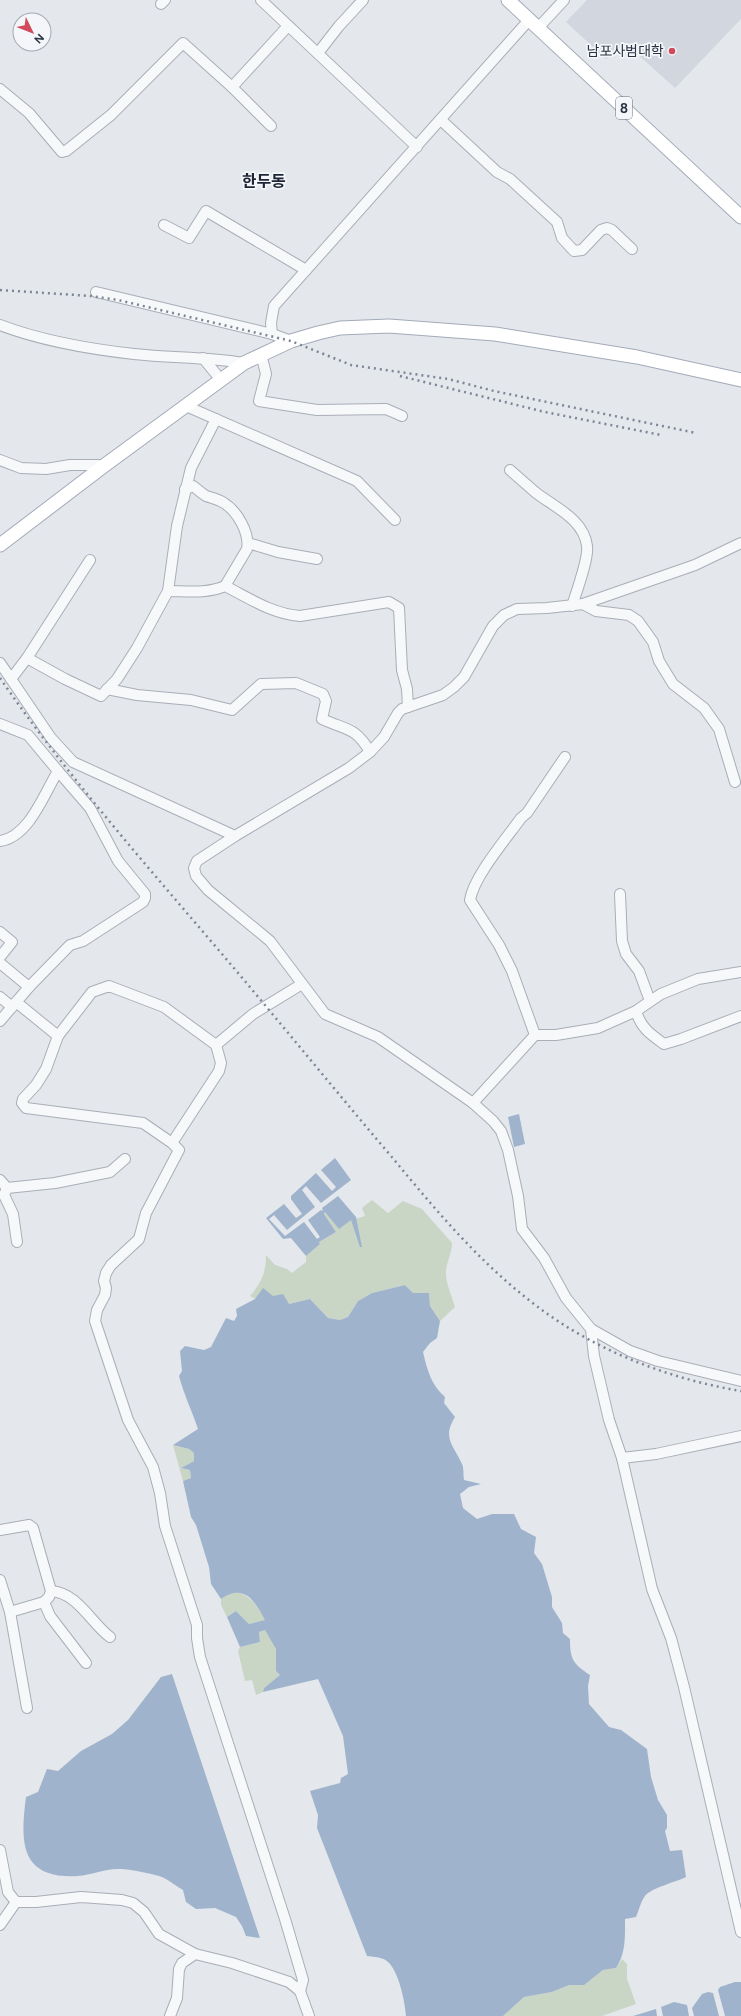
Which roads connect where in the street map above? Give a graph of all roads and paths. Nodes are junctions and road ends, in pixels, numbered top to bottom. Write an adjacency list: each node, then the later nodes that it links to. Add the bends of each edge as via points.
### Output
1 (261, 0): 6 (street)
2 (363, 0): 7 (street)
3 (508, 0): 5 (main road, 8)
4 (564, 0): 5 (street)
5 (534, 24): 10 (street); 13 (main road, 8)
6 (288, 26): 7 (street); 8 (street)
7 (318, 53): 12 (street)
8 (232, 87): 9 (street, via 183,43 111,115 73,147 62,152 29,113); 11 (street)
9 (0, 89)
10 (441, 120): 12 (street); 15 (street, via 497,172 510,179 557,222 562,238 574,251 582,250 606,228 612,230)
11 (271, 126)
12 (417, 147): 16 (street)
13 (741, 217)
14 (164, 225): 16 (street, via 189,238 206,211)
15 (632, 249)
16 (306, 270): 19 (street, via 274,306 270,323)
17 (96, 292): 19 (street)
18 (0, 325): 22 (street, via 58,342 135,354)
19 (272, 334): 20 (street)
20 (291, 341): 21 (main road); 25 (main road, via 340,328 433,328 548,342 637,357)
21 (261, 354): 23 (main road); 27 (street, via 266,374 258,401 318,410 386,409)
22 (203, 358): 23 (street); 24 (street)
23 (244, 364): 24 (main road)
24 (221, 380): 26 (main road)
25 (741, 380)
26 (186, 406): 28 (street); 30 (main road)
27 (402, 416)
28 (216, 419): 32 (street, via 191,468); 33 (street, via 357,481)
29 (0, 460): 30 (street, via 21,468)
30 (105, 465): 36 (main road)
31 (510, 470): 42 (street, via 536,493 566,514 585,537 588,547)
32 (185, 489): 34 (street, via 193,486 205,495 224,503 240,520); 40 (street)
33 (395, 520)
34 (248, 543): 38 (street); 39 (street)
35 (741, 543): 41 (street, via 695,565)
36 (0, 545)
37 (90, 560): 43 (street)
38 (317, 560)
39 (225, 586): 40 (street, via 200,591); 47 (street, via 272,610 288,615 300,616 389,602 396,605 399,608 402,670)
40 (168, 591): 46 (street, via 137,648 117,679)
41 (583, 604): 42 (street); 52 (street, via 596,611 629,615 638,621 654,642 659,661 673,684 704,708 719,729)
42 (572, 606): 47 (street, via 517,609 504,615 493,626 464,677 443,695)
43 (27, 658): 45 (street); 46 (street, via 101,696)
44 (0, 663): 45 (street)
45 (11, 679): 53 (street, via 51,738 73,762)
46 (107, 689): 49 (street, via 137,695 191,700 232,710 261,684 296,683 323,694 326,702 322,719 340,728 354,731)
47 (408, 707): 49 (street, via 398,713 384,737)
48 (0, 724): 51 (street, via 28,735)
49 (370, 752): 53 (street, via 349,768)
50 (565, 757): 68 (street, via 491,861 472,890 470,900 499,945 512,971)
51 (58, 771): 54 (street, via 27,825 14,836); 61 (street, via 90,808 118,861 145,894 145,898 143,902 83,942 70,945)
52 (735, 782)
53 (235, 836): 60 (street, via 197,861 194,868 196,876 208,890 270,941)
54 (0, 841)
55 (620, 894): 63 (street, via 622,941 626,954 640,971)
56 (0, 932): 57 (street, via 12,942)
57 (0, 957)
58 (0, 963): 61 (street)
59 (741, 972): 63 (street, via 698,979)
60 (302, 984): 70 (street, via 253,1014); 71 (street, via 324,1014 378,1037)
61 (29, 987): 64 (street)
62 (0, 997): 64 (street)
63 (650, 1001): 65 (street)
64 (14, 1004): 67 (street); 69 (street)
65 (636, 1011): 66 (street, via 639,1022 646,1032 664,1044); 68 (street, via 598,1028 556,1035)
66 (741, 1016)
67 (0, 1021)
68 (535, 1035): 71 (street)
69 (58, 1036): 70 (street, via 92,992 109,986 164,1007); 72 (street, via 46,1069 23,1099 22,1103 26,1108 143,1123)
70 (216, 1045): 72 (street, via 221,1063 219,1071)
71 (473, 1103): 77 (street, via 501,1131 514,1177 522,1229 544,1258 566,1298)
72 (172, 1143): 94 (street, via 179,1150 146,1213 139,1239 106,1273 105,1294 95,1321 128,1420 153,1467 165,1526 197,1625 200,1657 285,1919 302,1980)
73 (125, 1159): 75 (street, via 110,1172 55,1183)
74 (0, 1180): 75 (street)
75 (7, 1188): 76 (street, via 4,1195 13,1214)
76 (17, 1242)
77 (591, 1329): 78 (street, via 630,1351 658,1362); 80 (street, via 594,1356 609,1420)
78 (741, 1382)
79 (741, 1436): 80 (street, via 656,1454)
80 (622, 1458): 92 (street, via 652,1589 671,1638 684,1686)
81 (0, 1530): 83 (street, via 28,1525 34,1528)
82 (0, 1580): 85 (street)
83 (51, 1591): 84 (street, via 49,1598); 86 (street, via 70,1596)
84 (44, 1602): 85 (street); 87 (street, via 50,1616)
85 (10, 1612): 88 (street)
86 (110, 1638)
87 (86, 1663)
88 (27, 1708)
89 (0, 1850): 90 (street, via 8,1892)
90 (16, 1902): 91 (street); 93 (street, via 81,1897 133,1903 144,1912 159,1934)
91 (0, 1925)
92 (741, 1932)
93 (196, 1954): 94 (street, via 289,1982); 95 (street, via 182,1963 179,1969 177,1998)
94 (300, 1991): 96 (street)
95 (170, 2016)
96 (309, 2016)

